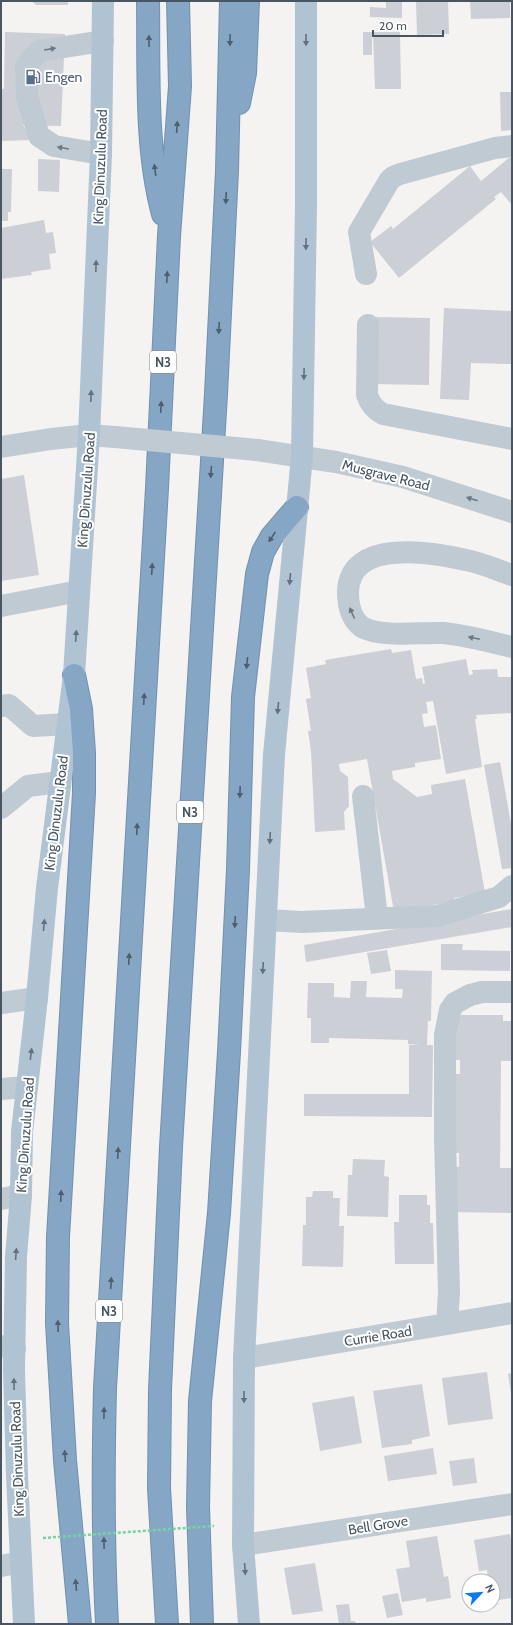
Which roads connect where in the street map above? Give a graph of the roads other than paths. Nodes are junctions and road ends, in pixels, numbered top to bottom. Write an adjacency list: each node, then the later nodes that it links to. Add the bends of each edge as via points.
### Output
1 (103, 1): 7 (main road, King Dinuzulu Road)
2 (148, 1): 11 (highway, one-way to 2, via 154,168 150,114)
3 (178, 1): 11 (highway, N3, one-way to 3, via 180,86)
4 (231, 1): 10 (highway, N3, one-way to 10)
5 (248, 1): 10 (highway, via 245,73)
6 (306, 1): 17 (main road, one-way to 17)
7 (103, 41): 9 (main road, King Dinuzulu Road); 9 (street, one-way to 7, via 54,146 39,136 27,97 26,66 39,51)
8 (512, 146): 12 (street, via 495,148 400,174 389,181 360,232)
9 (102, 154): 14 (main road, King Dinuzulu Road, one-way to 9)
10 (227, 171): 49 (highway, N3, one-way to 49, via 160,1382 159,1488)
11 (169, 236): 48 (highway, N3, one-way to 11, via 104,1562 104,1388)
12 (366, 274)
13 (368, 325): 15 (street, via 367,394 377,411)
14 (89, 435): 16 (street, Musgrave Road); 17 (street, Musgrave Road, bridge); 21 (main road, King Dinuzulu Road)
15 (512, 439)
16 (1, 447)
17 (302, 456): 18 (main road); 19 (street, Musgrave Road, one-way to 17, via 403,477)
18 (297, 507): 32 (main road, one-way to 32, via 274,755); 50 (highway, one-way to 50, via 272,536 263,552 257,574 243,697 229,1060 219,1213 200,1401 198,1507)
19 (512, 512)
20 (510, 568): 23 (street, one-way to 20, via 444,633 402,634 373,631 356,621 350,611 348,591 351,576 366,560 402,552 424,553)
21 (79, 591): 22 (street); 24 (main road, King Dinuzulu Road, one-way to 21)
22 (1, 606)
23 (512, 646)
24 (74, 675): 26 (main road, King Dinuzulu Road); 47 (highway, one-way to 24, via 65,1460 57,1323 58,1237 84,794 81,709)
25 (1, 706): 26 (street, via 9,705 33,726)
26 (68, 724): 27 (main road, King Dinuzulu Road)
27 (60, 782): 29 (street, via 28,786); 34 (main road, King Dinuzulu Road, one-way to 27)
28 (363, 796): 31 (street)
29 (1, 808)
30 (512, 886): 31 (street, via 499,897 436,916)
31 (377, 918): 32 (street, via 302,922)
32 (266, 920): 42 (main road, one-way to 42)
33 (512, 992): 40 (street, via 482,992 455,1003 450,1010 446,1035 444,1137 449,1292)
34 (37, 998): 35 (street); 36 (main road, King Dinuzulu Road, one-way to 34)
35 (1, 1003)
36 (27, 1087): 37 (street); 38 (main road, King Dinuzulu Road)
37 (1, 1090)
38 (11, 1197): 41 (main road, King Dinuzulu Road, one-way to 38, via 16,1257)
39 (512, 1314): 40 (street, Currie Road)
40 (447, 1324): 42 (street, Currie Road)
41 (8, 1348): 45 (main road, King Dinuzulu Road, one-way to 41, via 17,1475)
42 (244, 1358): 44 (main road, one-way to 44)
43 (512, 1504): 44 (street, Bell Grove)
44 (243, 1545): 51 (main road, one-way to 51)
45 (11, 1564): 46 (main road, King Dinuzulu Road)
46 (24, 1624)
47 (80, 1624)
48 (107, 1624)
49 (167, 1624)
50 (202, 1624)
51 (249, 1624)

